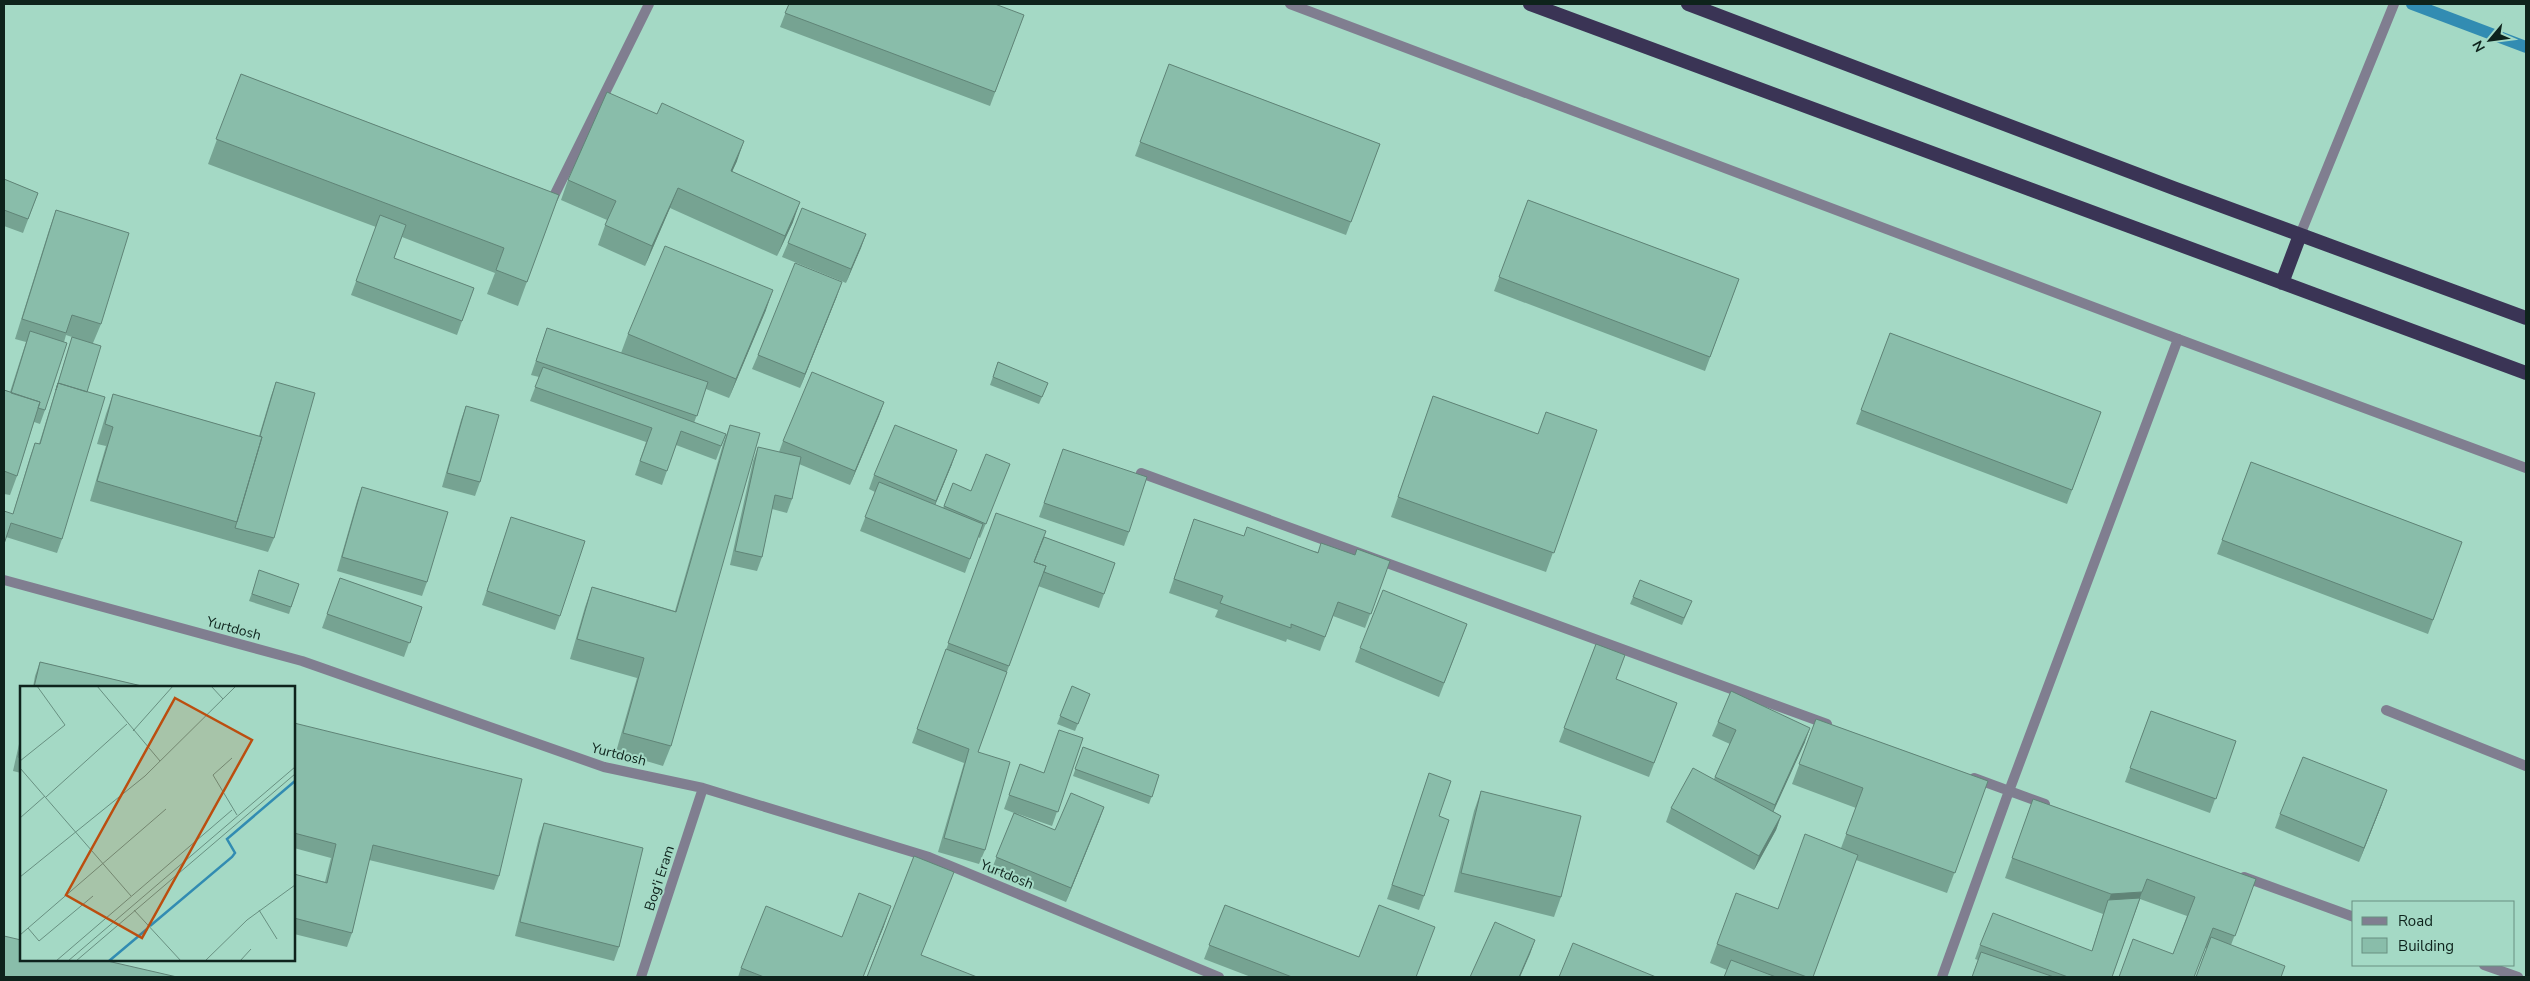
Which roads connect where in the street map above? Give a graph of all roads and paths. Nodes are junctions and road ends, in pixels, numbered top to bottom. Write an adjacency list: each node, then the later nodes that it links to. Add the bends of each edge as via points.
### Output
1 (649, 4): 6 (street, via 552,200)
2 (1290, 4): 10 (street)
3 (1530, 4): 8 (highway)
4 (1688, 4): 7 (highway)
5 (2394, 4): 7 (street)
6 (533, 193)
7 (2300, 235): 8 (highway); 9 (highway)
8 (2282, 283): 11 (highway)
9 (2526, 318)
10 (2178, 339): 12 (street); 20 (street)
11 (2526, 373)
12 (2526, 468)
13 (1141, 473): 16 (street)
14 (4, 580): 19 (street, Yurtdosh, via 302,661 604,767)
15 (2386, 710): 17 (street)
16 (1841, 730)
17 (2526, 766)
18 (1962, 774): 20 (street)
19 (703, 788): 25 (street, Bog'i Eram); 26 (street, Yurtdosh, via 929,857)
20 (2009, 791): 21 (street); 27 (street)
21 (2056, 808)
22 (2233, 873): 23 (street)
23 (2352, 916)
24 (2487, 966): 28 (street)
25 (641, 977)
26 (1219, 977)
27 (1942, 977)
28 (2518, 977)

